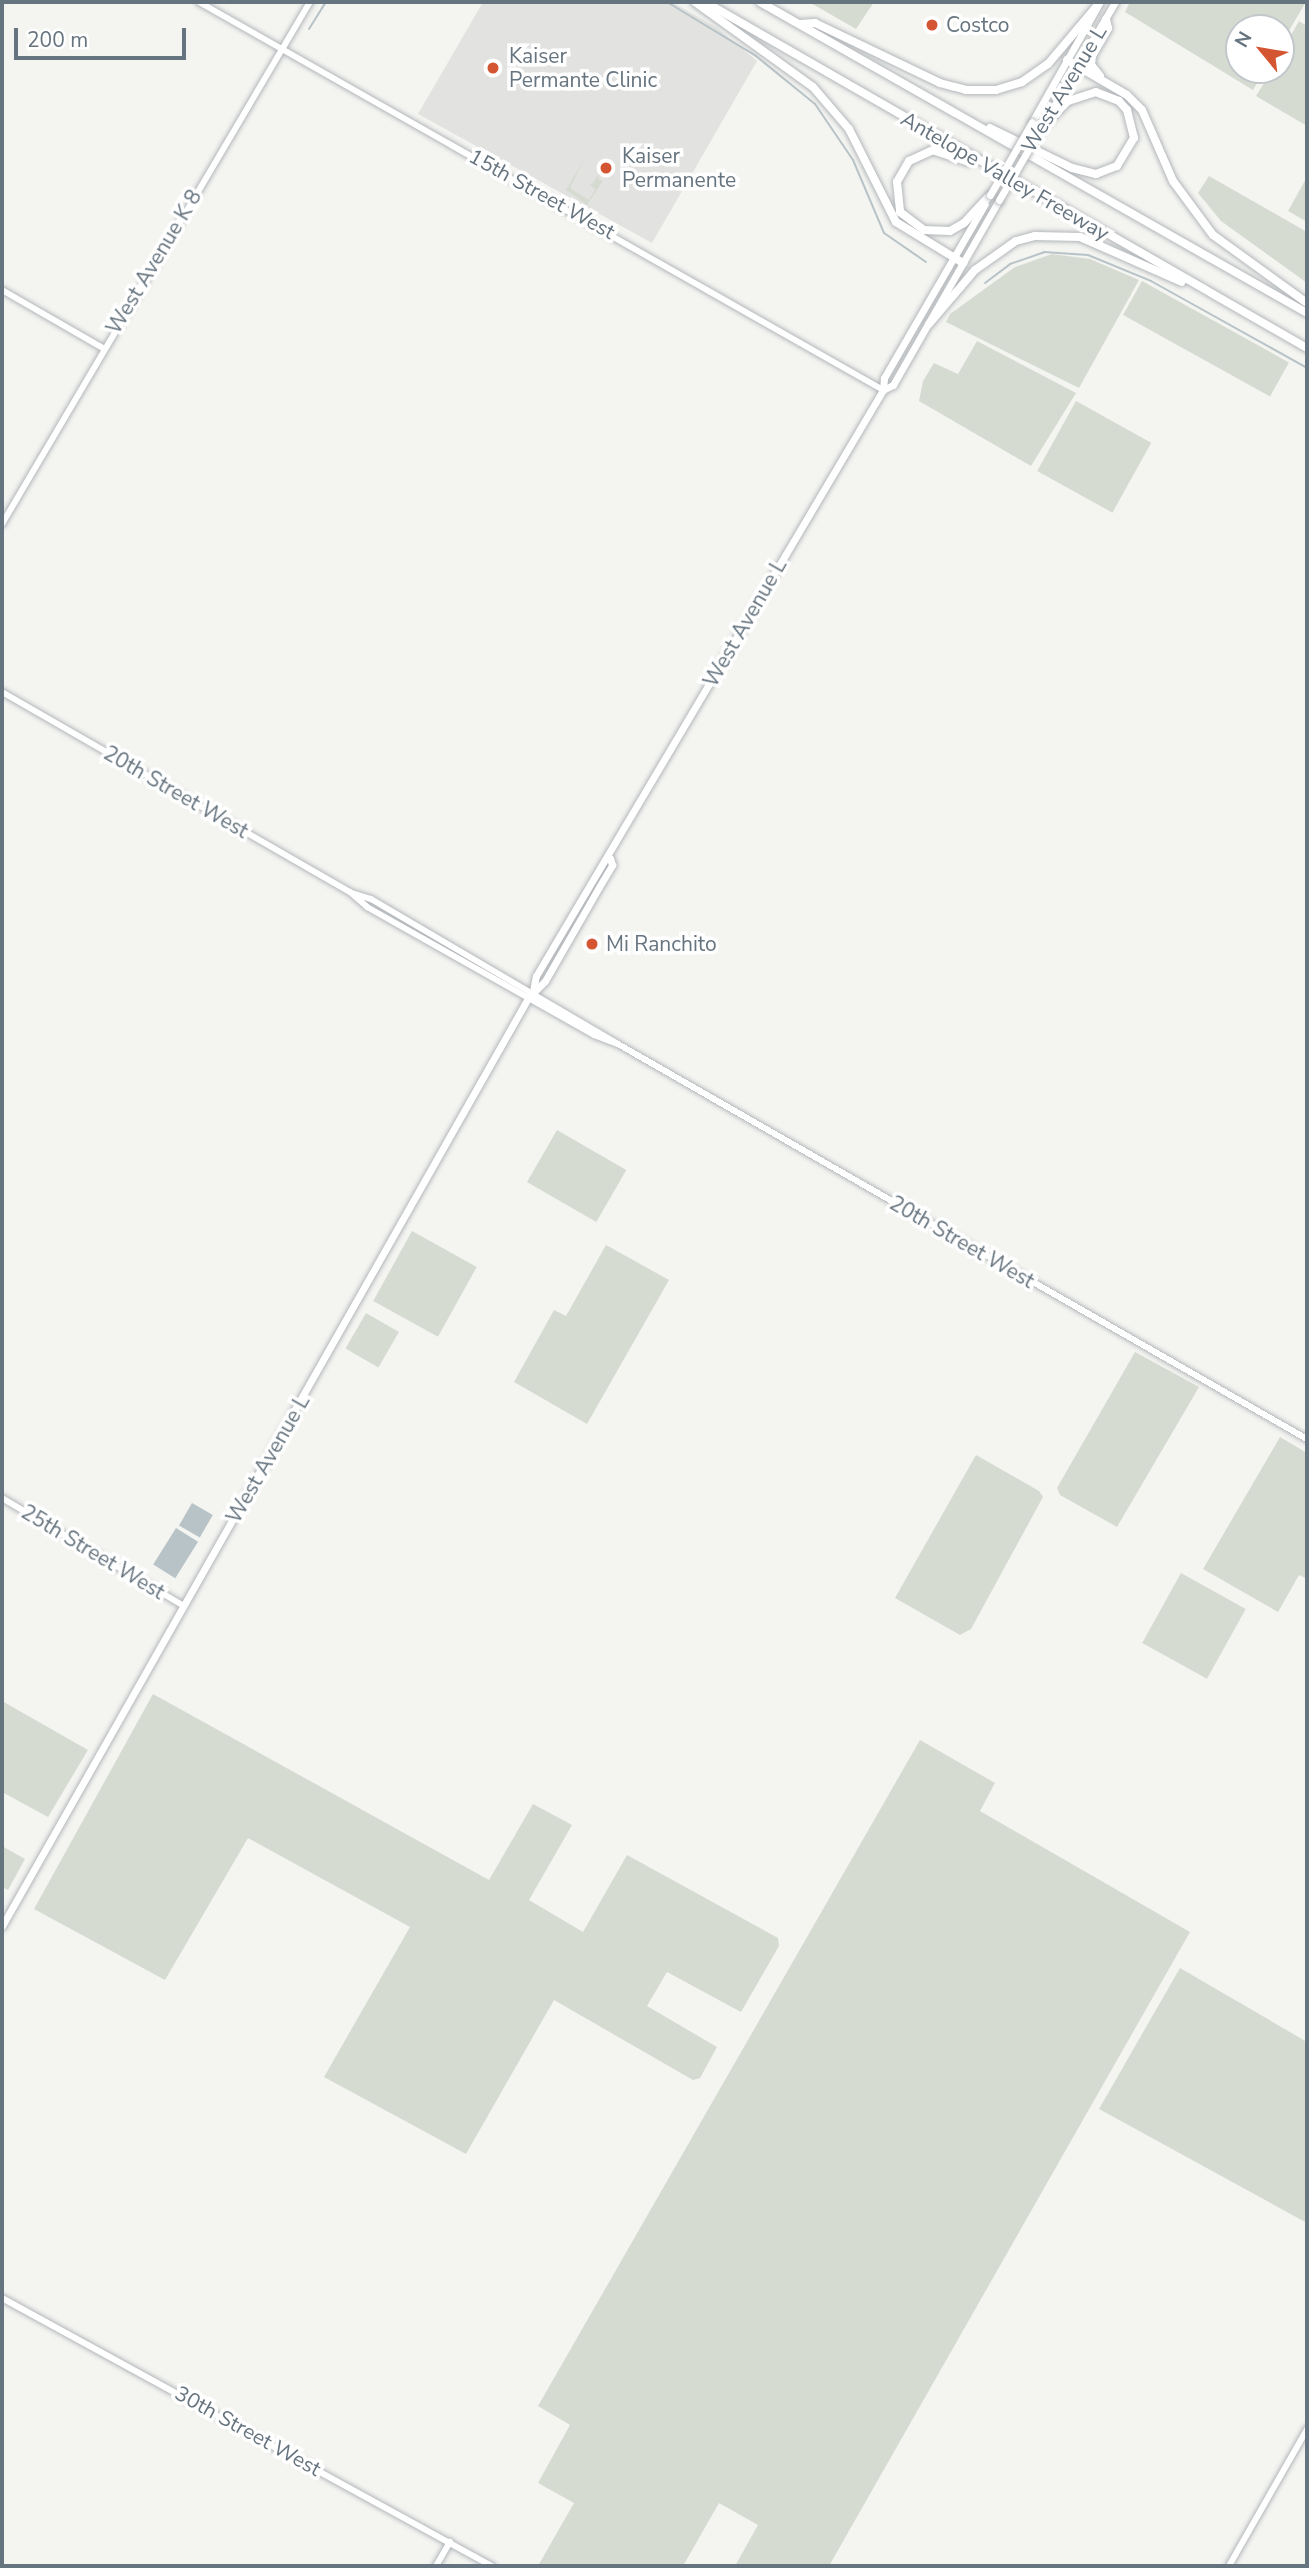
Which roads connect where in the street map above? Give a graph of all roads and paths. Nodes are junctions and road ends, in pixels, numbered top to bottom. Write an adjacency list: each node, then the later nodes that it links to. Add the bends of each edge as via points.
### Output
1 (199, 2): 10 (main road, 15th Street West)
2 (310, 2): 10 (main road, West Avenue K 8)
3 (695, 2): 18 (highway, via 813,87 849,129 896,222)
4 (705, 2): 17 (highway, Antelope Valley Freeway)
5 (760, 2): 9 (highway, Antelope Valley Freeway)
6 (1115, 2): 8 (main road, West Avenue L)
7 (1099, 4): 9 (highway, via 1048,64 1022,82 996,90 966,90 940,83 816,23); 11 (main road, West Avenue L)
8 (1106, 19): 12 (main road, West Avenue L); 13 (highway, via 1108,28 1091,65)
9 (800, 24): 14 (highway, Antelope Valley Freeway)
10 (282, 47): 25 (main road, West Avenue K 8); 27 (main road, 15th Street West)
11 (1067, 60): 12 (highway); 16 (main road, West Avenue L, bridge)
12 (1077, 66): 13 (highway); 15 (main road, West Avenue L)
13 (1107, 84): 22 (highway, via 1142,110 1173,181 1213,235)
14 (971, 121): 15 (highway, via 1089,173 1117,166 1134,138 1119,101 1096,92 1068,101); 23 (highway, Antelope Valley Freeway)
15 (1041, 128): 19 (main road, West Avenue L, bridge)
16 (990, 195): 17 (highway, via 964,223 938,232 906,219 896,201 898,182 909,161 933,150 947,151); 18 (main road, West Avenue L)
17 (1056, 204): 21 (highway, Antelope Valley Freeway)
18 (954, 257): 19 (highway); 27 (main road, West Avenue L, via 884,378)
19 (963, 263): 24 (main road, West Avenue L)
20 (2, 290): 25 (main road)
21 (1222, 300): 24 (highway, via 1080,237 1056,234 1016,242 996,253 975,270); 26 (highway, Antelope Valley Freeway)
22 (1307, 303)
23 (1307, 313)
24 (929, 324): 27 (main road, West Avenue L, via 893,385)
25 (103, 348): 28 (main road, West Avenue K 8)
26 (1307, 348)
27 (883, 390): 31 (main road, West Avenue L, via 610,858 603,861 536,976)
28 (2, 524)
29 (2, 692): 30 (main road, 20th Street West)
30 (350, 892): 31 (main road, 20th Street West, via 372,899); 32 (main road, 20th Street West, via 367,907)
31 (533, 991): 32 (main road, West Avenue L); 33 (main road, 20th Street West)
32 (528, 999): 33 (main road, 20th Street West); 36 (main road, West Avenue L)
33 (618, 1044): 34 (main road, 20th Street West)
34 (1307, 1440)
35 (2, 1498): 36 (main road, 25th Street West)
36 (184, 1606): 37 (main road, West Avenue L)
37 (2, 1926)
38 (2, 2298): 40 (main road, 30th Street West)
39 (1307, 2429): 43 (main road)
40 (450, 2542): 41 (main road); 42 (main road, 30th Street West)
41 (436, 2566)
42 (492, 2566)
43 (1229, 2566)

